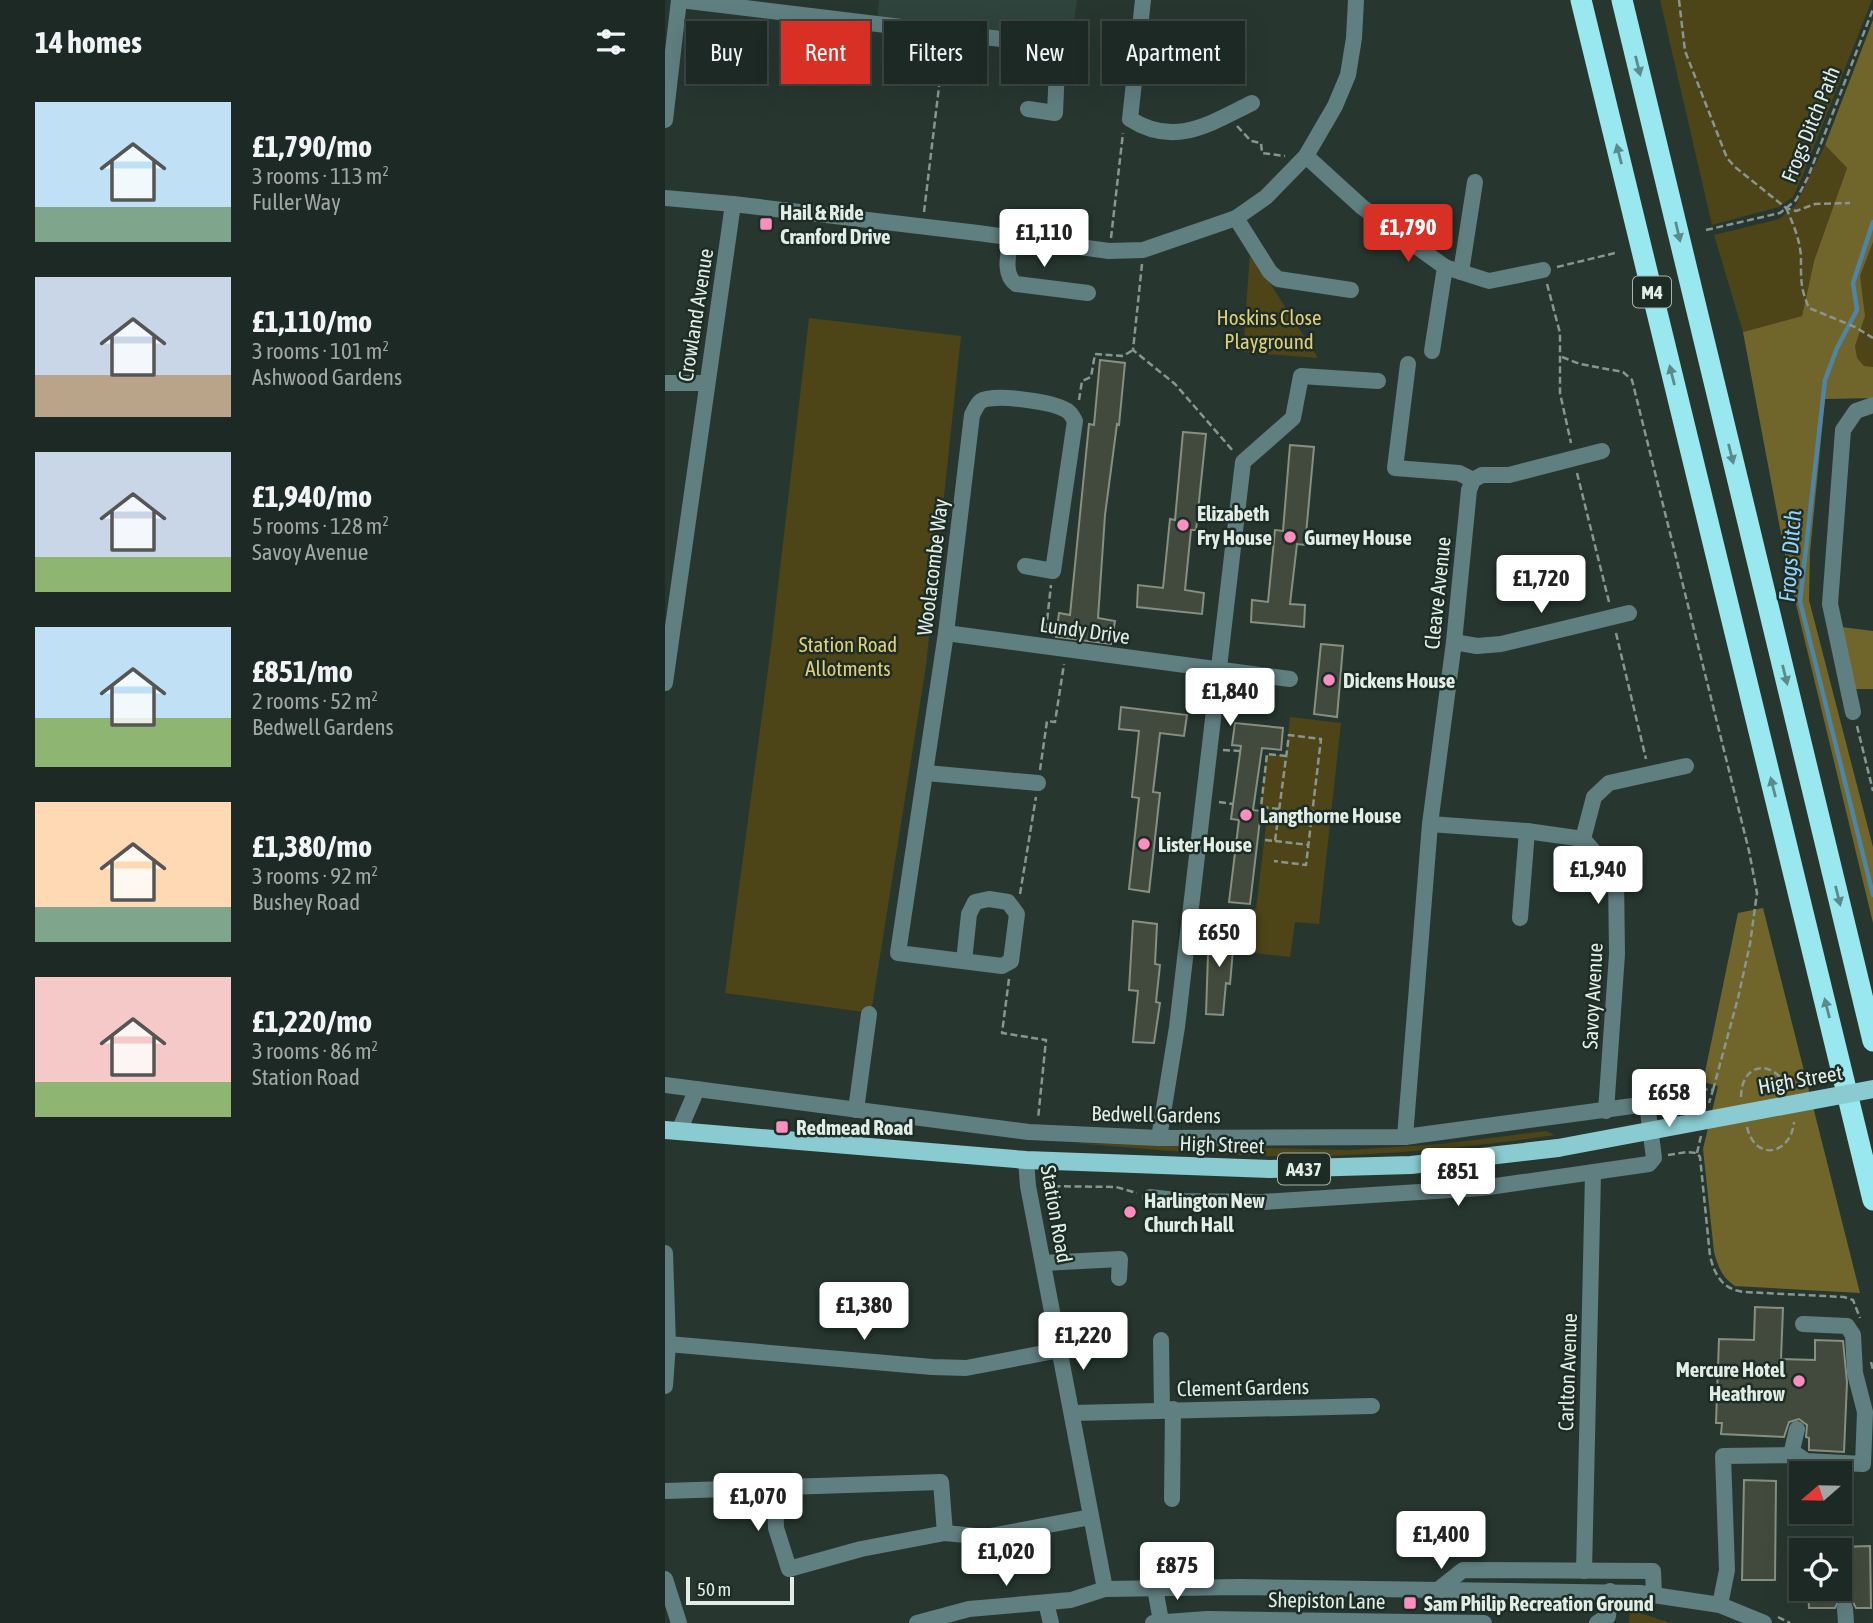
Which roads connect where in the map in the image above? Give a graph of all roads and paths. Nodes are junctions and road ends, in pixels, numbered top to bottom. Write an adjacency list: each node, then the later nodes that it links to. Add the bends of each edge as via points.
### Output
1 (680, 0): 8 (street); 15 (street)
2 (1143, 0): 14 (street)
3 (1356, 0): 16 (street, via 1348,75)
4 (1581, 0): 99 (highway, M4, one-way to 4)
5 (1622, 0): 80 (highway, M4, one-way to 80)
6 (1679, 0): 21 (path, via 1685,51 1727,158)
7 (1873, 9): 21 (path, Frogs Ditch Path, via 1808,177 1796,200)
8 (884, 25)
9 (987, 37): 12 (street, via 1058,46 1055,113)
10 (939, 84): 23 (path)
11 (1252, 103): 13 (street)
12 (1028, 109)
13 (1227, 115): 14 (street, via 1194,131 1173,132 1141,126); 16 (path, via 1251,141 1261,143 1262,153)
14 (1130, 119): 27 (path, via 1123,129)
15 (665, 120)
16 (1304, 158): 22 (street, via 1266,197); 29 (street, via 1361,207)
17 (1475, 182): 31 (street)
18 (665, 198): 20 (street)
19 (1850, 203): 21 (path, via 1815,204 1796,211)
20 (733, 204): 23 (street); 41 (street, Crowland Avenue)
21 (1786, 208): 24 (path, Frogs Ditch Path); 34 (path, via 1795,228 1803,296 1809,308)
22 (1236, 218): 26 (street); 32 (street, via 1278,279)
23 (923, 226): 25 (street)
24 (1706, 230)
25 (1011, 237): 27 (street); 33 (street, via 1010,280)
26 (1143, 250): 27 (street); 35 (path)
27 (1109, 251)
28 (1615, 253): 30 (path)
29 (1445, 267): 31 (street); 36 (street)
30 (1543, 270): 31 (street, via 1489,281); 37 (path)
31 (1461, 272)
32 (1351, 290)
33 (1088, 293)
34 (1873, 338)
35 (1133, 350): 43 (path, via 1123,356 1095,354 1091,377 1082,381); 46 (path, via 1175,384)
36 (1431, 351)
37 (1562, 358): 45 (path, via 1560,393); 85 (path, via 1623,372 1632,380 1749,851 1756,893 1752,930)
38 (1408, 365): 47 (street, via 1395,468 1459,472)
39 (1378, 382): 46 (street, via 1301,376 1293,418)
40 (665, 383): 41 (street)
41 (706, 383): 57 (street, Crowland Avenue)
42 (1873, 405): 58 (street, via 1856,411 1843,430 1830,604)
43 (1075, 421): 49 (street); 51 (street, Woolacombe Way, via 1068,410 1057,406 998,397 977,406 972,415)
44 (1602, 451): 45 (street)
45 (1574, 458): 47 (street); 50 (path)
46 (1243, 462): 55 (street)
47 (1473, 480): 52 (street, Cleave Avenue)
48 (1025, 566): 49 (street)
49 (1053, 571): 53 (path)
50 (1621, 615): 52 (street, via 1501,644); 62 (path)
51 (946, 633): 53 (street, Lundy Drive); 61 (street, Woolacombe Way)
52 (1454, 642): 68 (street, Cleave Avenue)
53 (1044, 645): 54 (street, Lundy Drive)
54 (1066, 648): 55 (street, Lundy Drive); 63 (path, via 1055,722 1047,721)
55 (1219, 670): 56 (street, Lundy Drive); 93 (street, via 1177,1027)
56 (1290, 678)
57 (665, 683)
58 (1853, 712): 64 (path)
59 (1286, 756): 65 (path); 65 (path, via 1267,754 1261,807); 67 (path, via 1289,736 1321,739)
60 (1686, 766): 62 (street)
61 (926, 773): 63 (street); 77 (street, Woolacombe Way, via 898,953)
62 (1650, 774): 70 (street, via 1609,783 1594,797)
63 (1038, 783): 75 (path)
64 (1873, 791)
65 (1279, 809): 66 (path)
66 (1278, 820): 67 (path); 72 (path)
67 (1311, 824): 73 (path)
68 (1430, 824): 69 (street); 92 (street, Cleave Avenue)
69 (1527, 831): 70 (street); 76 (street)
70 (1583, 839): 87 (street, Savoy Avenue, via 1616,877 1617,954)
71 (1265, 840): 72 (path)
72 (1275, 841): 73 (path)
73 (1308, 845): 74 (path, via 1306,865)
74 (1273, 861)
75 (1017, 914): 77 (street, via 1009,902 975,902 969,914); 78 (street)
76 (1520, 918)
77 (964, 961): 78 (street, Woolacombe Way, via 1002,966)
78 (1011, 961): 91 (path, via 1002,1033 1046,1040)
79 (869, 1014): 86 (street)
80 (1873, 1041)
81 (665, 1085): 83 (street, Bedwell Gardens)
82 (1787, 1088): 88 (path, via 1774,1070 1757,1068 1741,1088)
83 (697, 1089): 86 (street, Bedwell Gardens); 90 (street)
84 (1873, 1089): 88 (main road, High Street / A437, bridge)
85 (1713, 1090)
86 (856, 1110): 91 (street, Bedwell Gardens)
87 (1606, 1111): 92 (street, Bedwell Gardens); 95 (street, Bedwell Gardens, via 1647,1104)
88 (1744, 1113): 89 (path, via 1750,1139 1763,1150 1789,1141); 94 (main road, High Street / A437, bridge, via 1558,1148 1357,1168)
89 (1794, 1122)
90 (672, 1131): 94 (main road, Station Road / A437)
91 (1037, 1133): 93 (street, Bedwell Gardens)
92 (1405, 1137): 93 (street, Bedwell Gardens)
93 (1159, 1138)
94 (1026, 1160): 97 (street, Station Road)
95 (1651, 1161): 96 (street); 104 (path, via 1692,1151 1700,1157 1710,1256 1714,1272 1730,1290 1849,1298)
96 (1593, 1174): 98 (street, via 1482,1188 1262,1202); 121 (street, Carlton Avenue)
97 (1028, 1186): 98 (path, via 1116,1187); 101 (street, Station Road)
98 (1150, 1197)
99 (1873, 1200)
100 (665, 1253): 106 (street)
101 (1043, 1263): 102 (street, via 1120,1259); 107 (street, Station Road)
102 (1119, 1278)
103 (1803, 1324): 115 (street, via 1847,1326 1853,1335 1855,1373 1865,1412 1863,1464 1806,1461)
104 (1862, 1325)
105 (1161, 1340): 112 (street)
106 (668, 1344): 107 (street, via 955,1368); 110 (street)
107 (1060, 1350): 113 (street, Station Road)
108 (1870, 1359): 109 (path)
109 (1873, 1370)
110 (665, 1386)
111 (1372, 1406): 112 (street, Clement Gardens)
112 (1167, 1410): 113 (street, Clement Gardens); 118 (street)
113 (1073, 1413): 119 (street, Station Road)
114 (1797, 1429): 115 (street)
115 (1791, 1455): 129 (street, via 1723,1456 1727,1570)
116 (775, 1488): 117 (street); 120 (street, via 941,1482); 120 (street, via 776,1528 789,1569)
117 (665, 1491)
118 (1172, 1499)
119 (1091, 1517): 120 (street, via 985,1537); 124 (street, Station Road)
120 (945, 1533)
121 (1584, 1571): 125 (street, via 1463,1570); 127 (street, via 1653,1571)
122 (665, 1579): 134 (street)
123 (1155, 1588): 124 (street, Shepiston Lane); 125 (street, Shepiston Lane); 132 (street, Shepiston Lane)
124 (1105, 1589): 128 (street, Shepiston Lane)
125 (1439, 1589): 126 (street, Shepiston Lane)
126 (1609, 1591): 127 (street, Shepiston Lane); 130 (street)
127 (1654, 1594): 129 (street, Shepiston Lane)
128 (1046, 1603): 131 (street, Shepiston Lane, via 969,1609); 135 (street)
129 (1720, 1605): 137 (street, Shepiston Lane)
130 (1605, 1621)
131 (925, 1622)
132 (1157, 1622): 133 (street, Shepiston Lane)
133 (1332, 1622): 136 (street, Shepiston Lane)
134 (679, 1623)
135 (1051, 1623)
136 (1484, 1623)
137 (1764, 1623)

